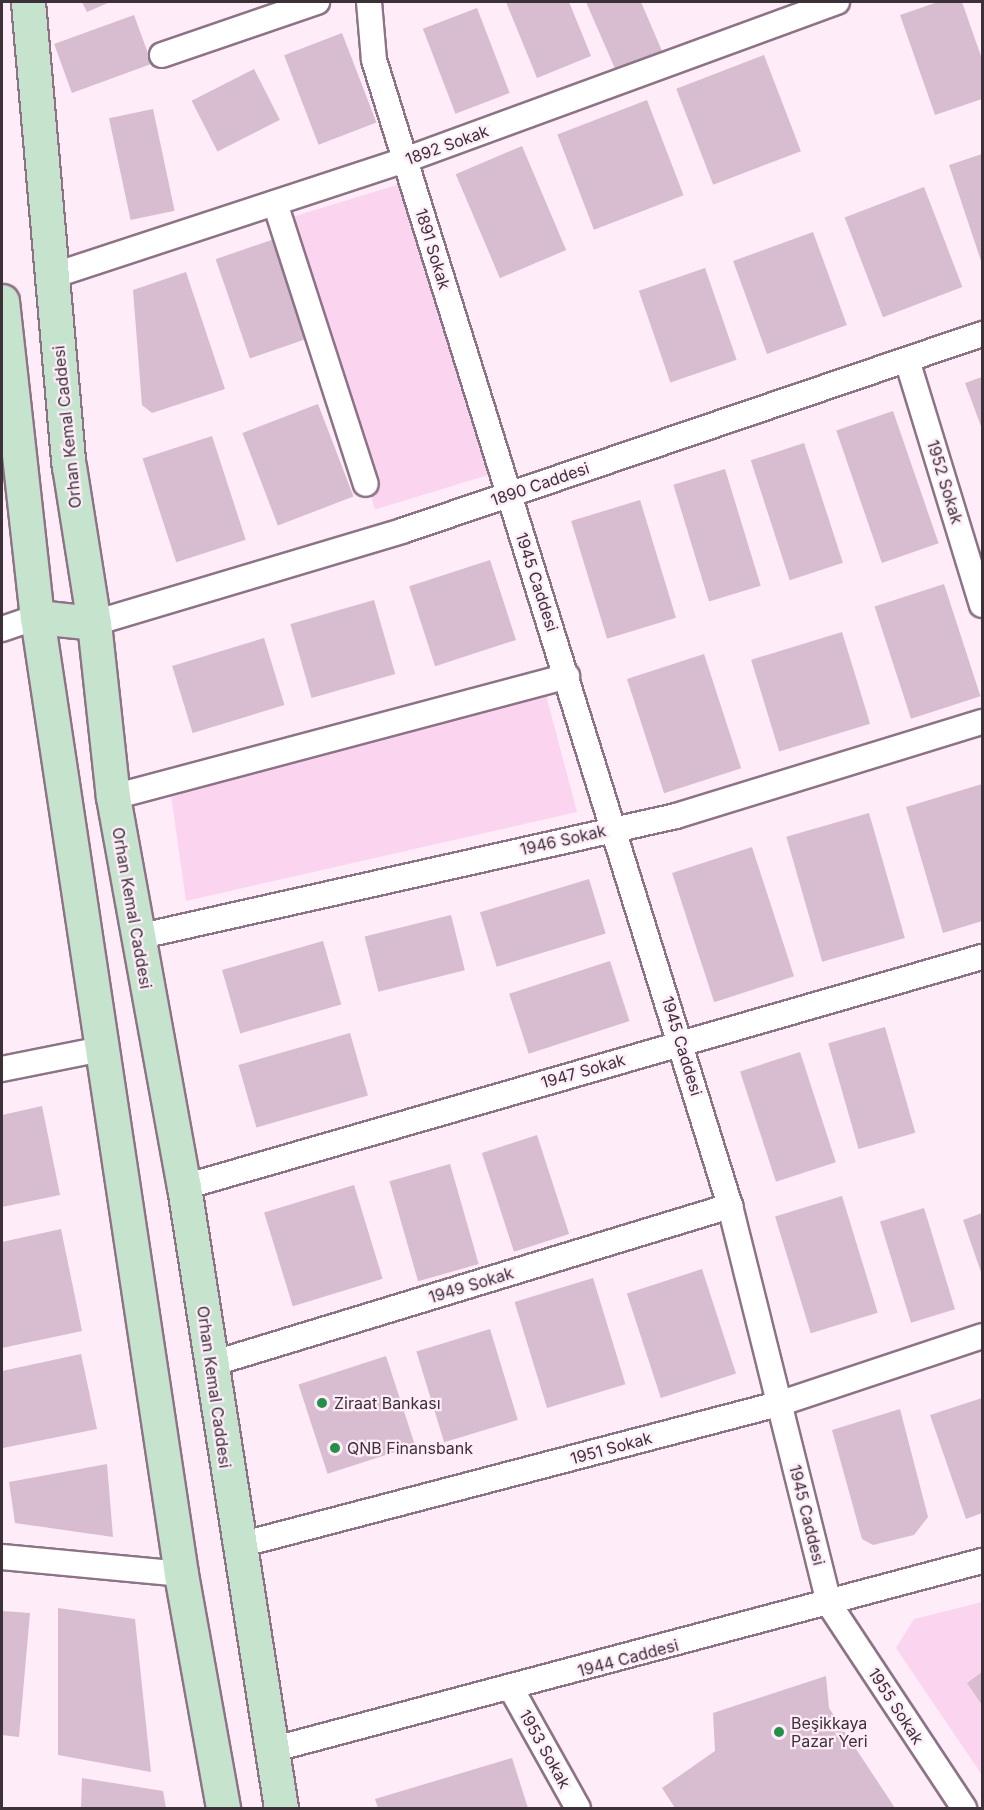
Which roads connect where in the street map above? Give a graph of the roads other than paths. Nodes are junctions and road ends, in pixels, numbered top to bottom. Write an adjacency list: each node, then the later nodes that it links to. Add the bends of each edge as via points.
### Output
1 (28, 2): 8 (main road, Orhan Kemal Caddesi)
2 (317, 2): 5 (street)
3 (369, 2): 6 (street, 1891 Sokak, via 374,60)
4 (837, 2): 6 (street, 1892 Sokak)
5 (162, 55)
6 (405, 160): 7 (street, 1892 Sokak); 13 (street, 1891 Sokak)
7 (275, 203): 8 (street, 1892 Sokak); 12 (street)
8 (52, 276): 17 (main road, Orhan Kemal Caddesi, via 69,466)
9 (2, 301): 16 (main road)
10 (982, 334): 11 (street, 1890 Caddesi)
11 (908, 360): 13 (street, 1890 Caddesi); 14 (street, 1952 Sokak)
12 (366, 484)
13 (510, 494): 17 (street, 1890 Caddesi); 19 (street, 1945 Caddesi)
14 (976, 560): 15 (street, 1952 Sokak)
15 (982, 605)
16 (37, 617): 17 (main road); 18 (street); 26 (main road)
17 (94, 623): 21 (main road, Orhan Kemal Caddesi)
18 (2, 629)
19 (567, 676): 21 (street); 22 (street, 1945 Caddesi)
20 (982, 722): 22 (street, 1946 Sokak, via 921,744)
21 (113, 797): 23 (main road, Orhan Kemal Caddesi)
22 (616, 828): 23 (street, 1946 Sokak); 25 (street, 1945 Caddesi)
23 (137, 937): 28 (main road, Orhan Kemal Caddesi)
24 (982, 957): 25 (street, 1947 Sokak)
25 (681, 1042): 28 (street, 1947 Sokak); 29 (street, 1945 Caddesi)
26 (101, 1049): 27 (street); 36 (main road)
27 (2, 1069)
28 (184, 1187): 31 (main road, Orhan Kemal Caddesi)
29 (730, 1206): 31 (street, 1949 Sokak); 32 (street, 1945 Caddesi)
30 (982, 1336): 32 (street, 1951 Sokak)
31 (211, 1364): 33 (main road, Orhan Kemal Caddesi)
32 (778, 1404): 33 (street, 1951 Sokak); 37 (street, 1945 Caddesi)
33 (236, 1546): 39 (main road, Orhan Kemal Caddesi)
34 (2, 1557): 36 (street)
35 (982, 1561): 37 (street, 1944 Caddesi)
36 (181, 1574): 40 (main road)
37 (829, 1604): 38 (street, 1944 Caddesi); 43 (street, 1955 Sokak)
38 (512, 1690): 39 (street, 1944 Caddesi); 42 (street, 1953 Sokak)
39 (272, 1750): 41 (main road, Orhan Kemal Caddesi)
40 (223, 1809)
41 (281, 1809)
42 (578, 1809)
43 (964, 1809)

